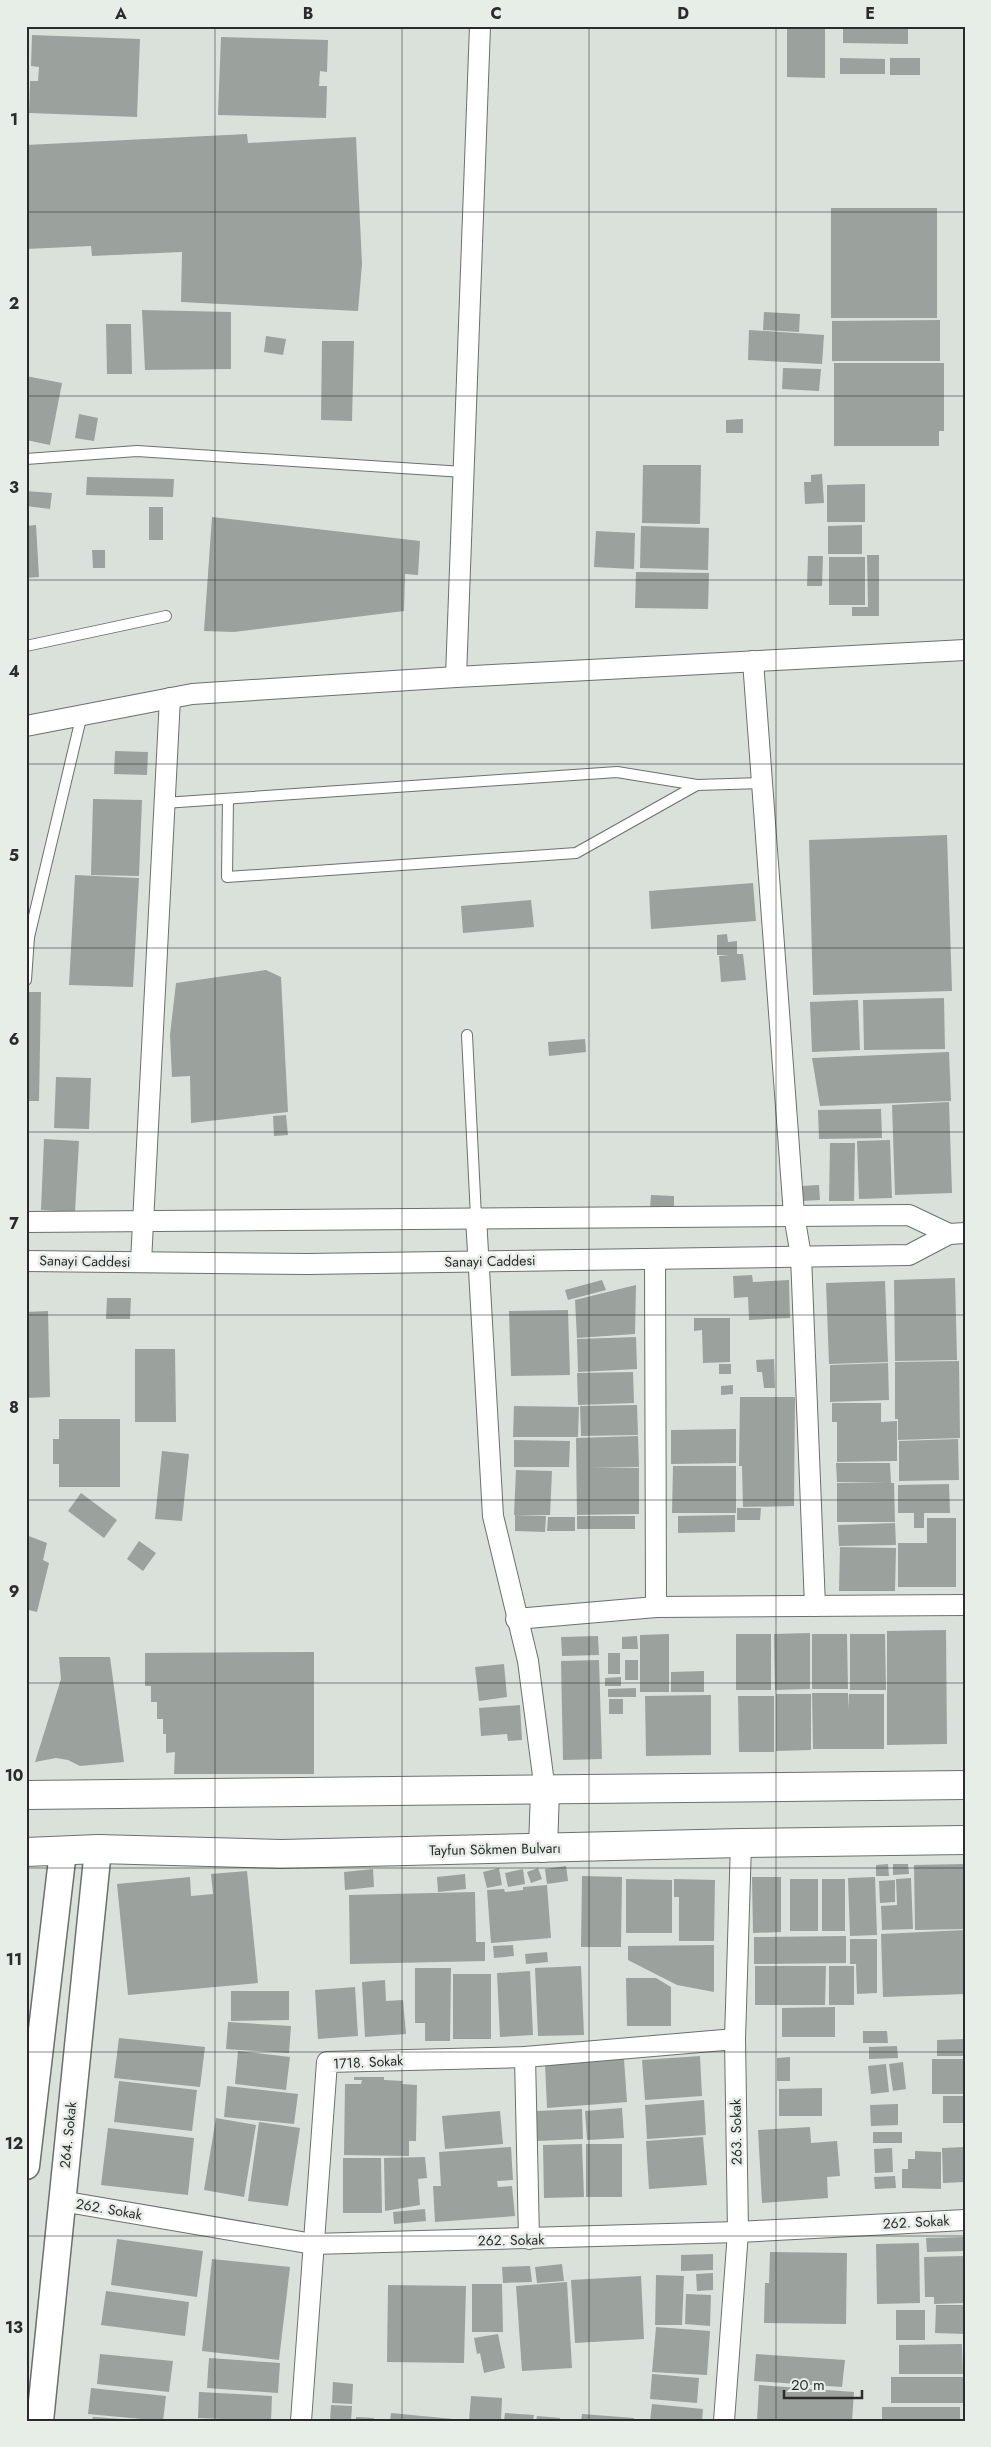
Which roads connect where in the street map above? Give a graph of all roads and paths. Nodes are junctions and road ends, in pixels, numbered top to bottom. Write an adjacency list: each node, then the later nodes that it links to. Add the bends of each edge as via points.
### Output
1 (480, 26): 3 (street)
2 (26, 459): 3 (lane, via 137,451)
3 (464, 472): 8 (street)
4 (166, 616): 5 (lane)
5 (26, 646)
6 (965, 650): 7 (street)
7 (753, 661): 8 (street); 12 (street)
8 (456, 677): 9 (street)
9 (170, 698): 10 (street); 15 (street)
10 (82, 714): 11 (street); 16 (lane)
11 (26, 726)
12 (762, 782): 13 (lane); 19 (street)
13 (697, 785): 14 (lane, via 617,772); 14 (lane, via 576,853 227,877)
14 (228, 799): 15 (lane)
15 (164, 803): 21 (street)
16 (28, 936): 17 (lane)
17 (26, 980)
18 (467, 1035): 20 (lane)
19 (794, 1215): 20 (street, Sanayi Caddesi); 23 (street, Sanayi Caddesi, via 909,1215); 24 (street)
20 (476, 1217): 21 (street, Sanayi Caddesi); 27 (street)
21 (143, 1220): 22 (street, Sanayi Caddesi); 28 (street)
22 (26, 1222)
23 (957, 1234): 24 (street, Sanayi Caddesi, via 909,1254)
24 (801, 1256): 25 (street, Sanayi Caddesi); 30 (street)
25 (655, 1259): 27 (street, Sanayi Caddesi); 31 (street)
26 (26, 1261): 28 (street, Sanayi Caddesi)
27 (478, 1261): 28 (street, Sanayi Caddesi); 32 (street, via 493,1516)
28 (141, 1262)
29 (965, 1605): 30 (street)
30 (815, 1606): 31 (street)
31 (656, 1608): 32 (street)
32 (516, 1619): 34 (street, via 528,1661)
33 (965, 1785): 34 (main road)
34 (545, 1791): 35 (main road); 38 (main road)
35 (26, 1796)
36 (965, 1840): 37 (main road, Tayfun Sökmen Bulvarı)
37 (741, 1843): 38 (main road, Tayfun Sökmen Bulvarı); 42 (street, 263. Sokak)
38 (542, 1848): 39 (main road, Tayfun Sökmen Bulvarı, via 281,1854)
39 (98, 1849): 40 (main road, Tayfun Sökmen Bulvarı); 45 (street, 264. Sokak)
40 (64, 1851): 41 (main road, Tayfun Sökmen Bulvarı); 44 (street)
41 (26, 1852)
42 (735, 2039): 43 (street, 1718. Sokak); 47 (street, 263. Sokak)
43 (525, 2058): 48 (street); 49 (street, 1718. Sokak, via 327,2062)
44 (26, 2166)
45 (61, 2200): 49 (street, 262. Sokak); 50 (street, 264. Sokak)
46 (965, 2220): 47 (street, 262. Sokak)
47 (738, 2232): 48 (street, 262. Sokak); 52 (street, 263. Sokak)
48 (528, 2240): 49 (street, 262. Sokak)
49 (313, 2244): 51 (street, 1718. Sokak)
50 (40, 2421)
51 (301, 2421)
52 (724, 2421)

